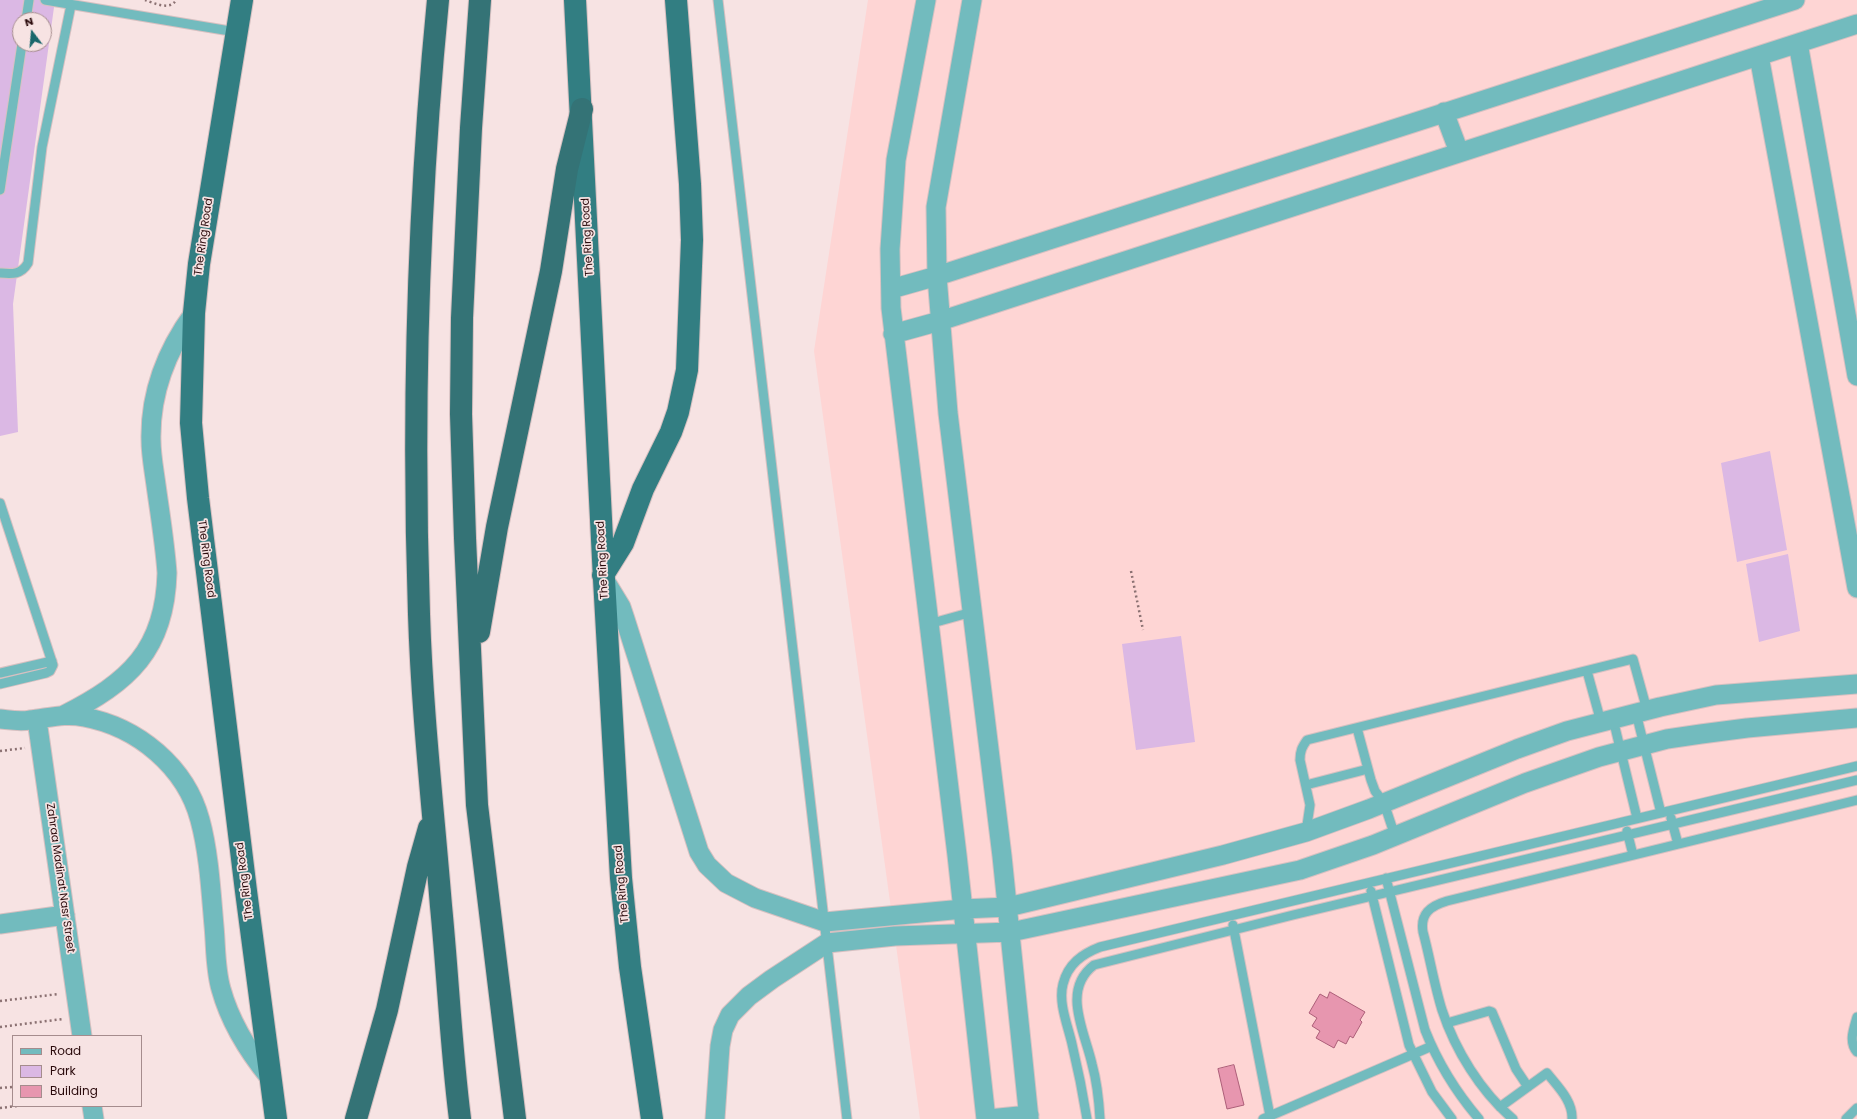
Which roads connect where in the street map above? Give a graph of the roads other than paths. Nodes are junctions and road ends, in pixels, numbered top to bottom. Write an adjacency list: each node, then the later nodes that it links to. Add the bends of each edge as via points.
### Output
1 (29, 0): 14 (lane)
2 (45, 0): 12 (lane)
3 (242, 0): 16 (highway, The Ring Road)
4 (438, 0): 58 (highway, via 424,156 415,411 419,614)
5 (480, 0): 39 (highway, via 470,128 462,318 461,414)
6 (575, 0): 20 (highway, The Ring Road)
7 (676, 0): 32 (highway, via 692,240 687,370 671,432 643,489 622,543)
8 (718, 0): 75 (lane)
9 (926, 0): 26 (street, via 896,160 890,249)
10 (972, 0): 25 (street, via 936,207)
11 (1795, 0): 21 (street)
12 (61, 2): 13 (lane)
13 (71, 5): 16 (lane); 24 (lane, via 42,147 28,263 16,274)
14 (27, 12)
15 (1857, 24): 17 (street)
16 (236, 32): 27 (highway, The Ring Road, via 199,264)
17 (1798, 43): 19 (street); 30 (street)
18 (21, 52): 23 (lane)
19 (1759, 56): 22 (street); 33 (street)
20 (582, 109): 32 (highway, The Ring Road); 39 (highway, via 568,169 541,322 497,527)
21 (1444, 112): 22 (street); 25 (street)
22 (1459, 152): 28 (street)
23 (0, 190)
24 (0, 273)
25 (937, 276): 26 (street); 28 (street)
26 (891, 289): 29 (street)
27 (194, 313): 43 (street, via 168,356 155,397 152,418 152,462 167,573 166,594 160,621 146,650 126,676 101,696); 87 (highway, The Ring Road, via 191,424 198,498)
28 (940, 321): 29 (street); 34 (street, via 948,413)
29 (893, 334): 35 (street)
30 (1857, 376)
31 (0, 503): 36 (lane)
32 (603, 577): 75 (street, via 623,613 699,852 707,865 726,883 755,898); 100 (highway, The Ring Road, via 621,878 630,967)
33 (1857, 588)
34 (972, 612): 35 (lane); 71 (street)
35 (929, 624): 72 (street)
36 (52, 660): 38 (lane); 40 (lane, via 52,668 46,673)
37 (1588, 671): 42 (lane, via 1633,659); 47 (lane); 48 (lane)
38 (0, 673)
39 (471, 683): 99 (highway, via 477,805)
40 (0, 684)
41 (1857, 684): 42 (street, via 1716,695)
42 (1641, 712): 47 (street); 49 (lane)
43 (64, 715): 46 (street); 87 (street, via 102,721 137,737 165,760 186,788 200,819 204,836 221,988 239,1033)
44 (1857, 718): 49 (street, via 1747,728 1667,739)
45 (0, 719): 46 (street)
46 (37, 720): 73 (street, Zahraa Madinat Nasr Street)
47 (1607, 721): 50 (lane); 56 (street, via 1567,731 1517,749)
48 (1357, 728): 52 (lane); 54 (lane, via 1307,740 1300,753)
49 (1644, 745): 50 (street); 57 (lane)
50 (1621, 751): 59 (lane); 64 (street, via 1525,783)
51 (1857, 766): 57 (lane)
52 (1368, 769): 54 (lane); 56 (lane, via 1375,791)
53 (1857, 780): 61 (lane)
54 (1306, 784): 62 (lane, via 1310,805)
55 (1857, 800): 65 (lane)
56 (1384, 803): 62 (street); 64 (lane)
57 (1665, 812): 59 (lane); 61 (lane)
58 (433, 816): 97 (highway, via 418,868 387,1010); 98 (highway)
59 (1637, 818): 60 (lane)
60 (1624, 821): 63 (lane); 67 (lane)
61 (1673, 824): 63 (lane); 65 (lane)
62 (1306, 832): 71 (street, via 1223,855)
63 (1628, 835): 66 (lane); 69 (lane)
64 (1395, 836): 78 (street, via 1300,870)
65 (1678, 844): 66 (lane)
66 (1633, 855): 82 (lane, via 1447,901 1429,909 1424,914 1423,932)
67 (1386, 878): 68 (lane); 69 (lane)
68 (1369, 882): 70 (lane); 74 (lane)
69 (1390, 892): 70 (lane); 84 (lane, via 1418,1007)
70 (1372, 896): 77 (lane); 86 (lane, via 1403,1027)
71 (1008, 907): 72 (street); 78 (street)
72 (963, 909): 75 (street); 79 (street)
73 (65, 915): 76 (street); 83 (street, Zahraa Madinat Nasr Street)
74 (1231, 915): 77 (lane); 105 (lane, via 1100,947 1087,952 1072,965 1063,984 1062,1000)
75 (825, 922): 80 (lane)
76 (0, 924)
77 (1234, 929): 89 (lane, via 1106,961 1094,965 1082,977 1076,995 1077,1007); 94 (lane)
78 (1011, 932): 79 (street); 93 (street)
79 (965, 933): 80 (street, via 895,936); 103 (street)
80 (827, 943): 101 (street, via 760,987 730,1015 723,1030 720,1046); 102 (lane)
81 (1857, 1017): 85 (lane, via 1852,1045)
82 (1447, 1022): 88 (lane, via 1492,1012 1514,1063); 91 (lane, via 1463,1056)
83 (82, 1035)
84 (1432, 1046): 86 (lane); 109 (lane, via 1450,1081)
85 (1857, 1052)
86 (1413, 1055): 94 (lane); 108 (lane, via 1432,1092)
87 (270, 1078): 96 (highway, The Ring Road)
88 (1528, 1087): 91 (lane); 111 (lane, via 1547,1074 1569,1102)
89 (1099, 1103): 106 (lane); 107 (lane)
90 (92, 1107): 95 (street)
91 (1500, 1107): 110 (lane)
92 (1857, 1108): 112 (lane)
93 (1029, 1117): 104 (street)
94 (1267, 1117)
95 (94, 1119)
96 (276, 1119)
97 (356, 1119)
98 (460, 1119)
99 (516, 1119)
100 (652, 1119)
101 (715, 1119)
102 (847, 1119)
103 (986, 1119)
104 (989, 1119)
105 (1088, 1119)
106 (1100, 1119)
107 (1106, 1119)
108 (1452, 1119)
109 (1479, 1119)
110 (1513, 1119)
111 (1572, 1119)
112 (1846, 1119)

